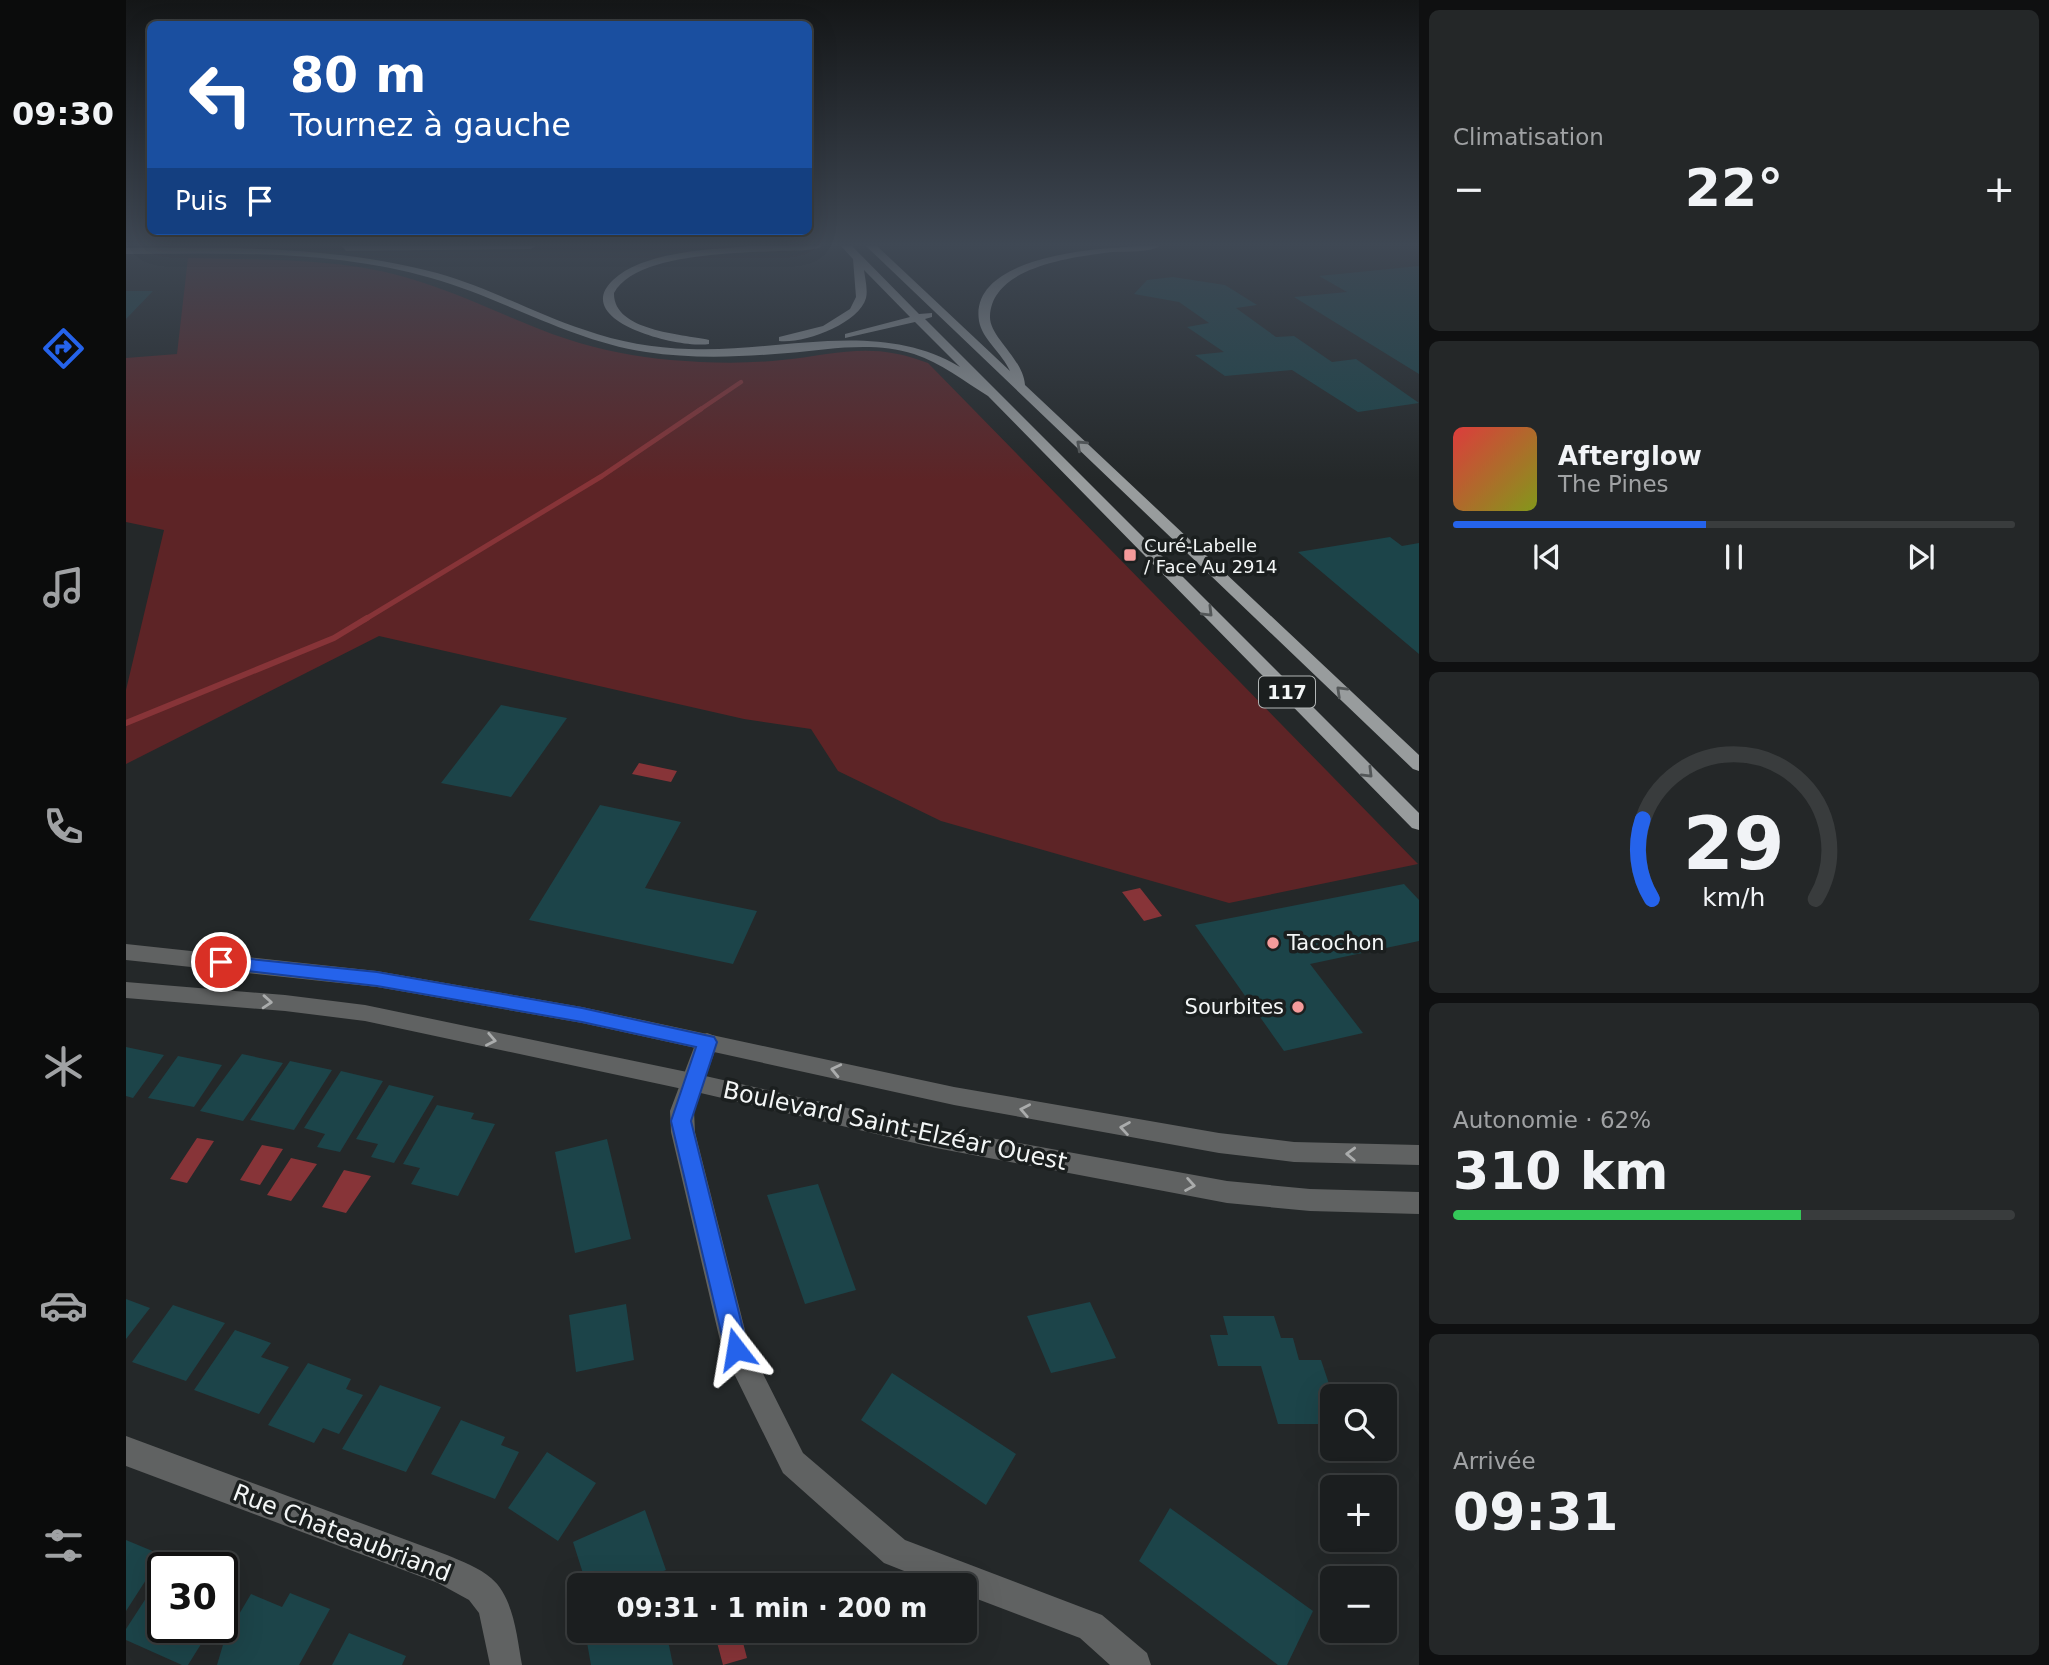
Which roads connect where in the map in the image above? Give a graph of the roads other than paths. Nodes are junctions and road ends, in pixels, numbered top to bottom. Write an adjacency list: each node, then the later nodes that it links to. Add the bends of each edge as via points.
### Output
1 (559, 324): 8 (main road, via 631,346 717,354)
2 (632, 324): 3 (main road, via 672,337 723,343 786,339)
3 (834, 324)
4 (897, 324): 8 (main road)
5 (924, 324): 10 (main road, 117)
6 (951, 324): 9 (main road, 117)
7 (986, 324): 9 (main road, via 1009,356)
8 (806, 348): 10 (main road, via 869,344 911,349 937,359)
9 (1023, 391): 11 (main road, 117, one-way to 9)
10 (993, 394): 12 (main road, 117, one-way to 12)
11 (1419, 765)
12 (1419, 824)
13 (126, 952): 15 (street, Boulevard Saint-Elzéar Ouest, via 377,979)
14 (126, 990): 16 (street, Boulevard Saint-Elzéar Ouest, one-way to 16, via 341,1009)
15 (707, 1042): 16 (street); 17 (street, Boulevard Saint-Elzéar Ouest, one-way to 15, via 1294,1152 1219,1143 954,1096)
16 (692, 1082): 18 (street, Boulevard Saint-Elzéar Ouest, one-way to 18, via 936,1138 1217,1190 1310,1200); 21 (street, via 681,1121 736,1349 793,1463 895,1552 1091,1626)
17 (1419, 1156)
18 (1419, 1203)
19 (126, 1451): 20 (street, Rue Chateaubriand, via 447,1571 480,1589 497,1618)
20 (506, 1665)
21 (1135, 1665)

